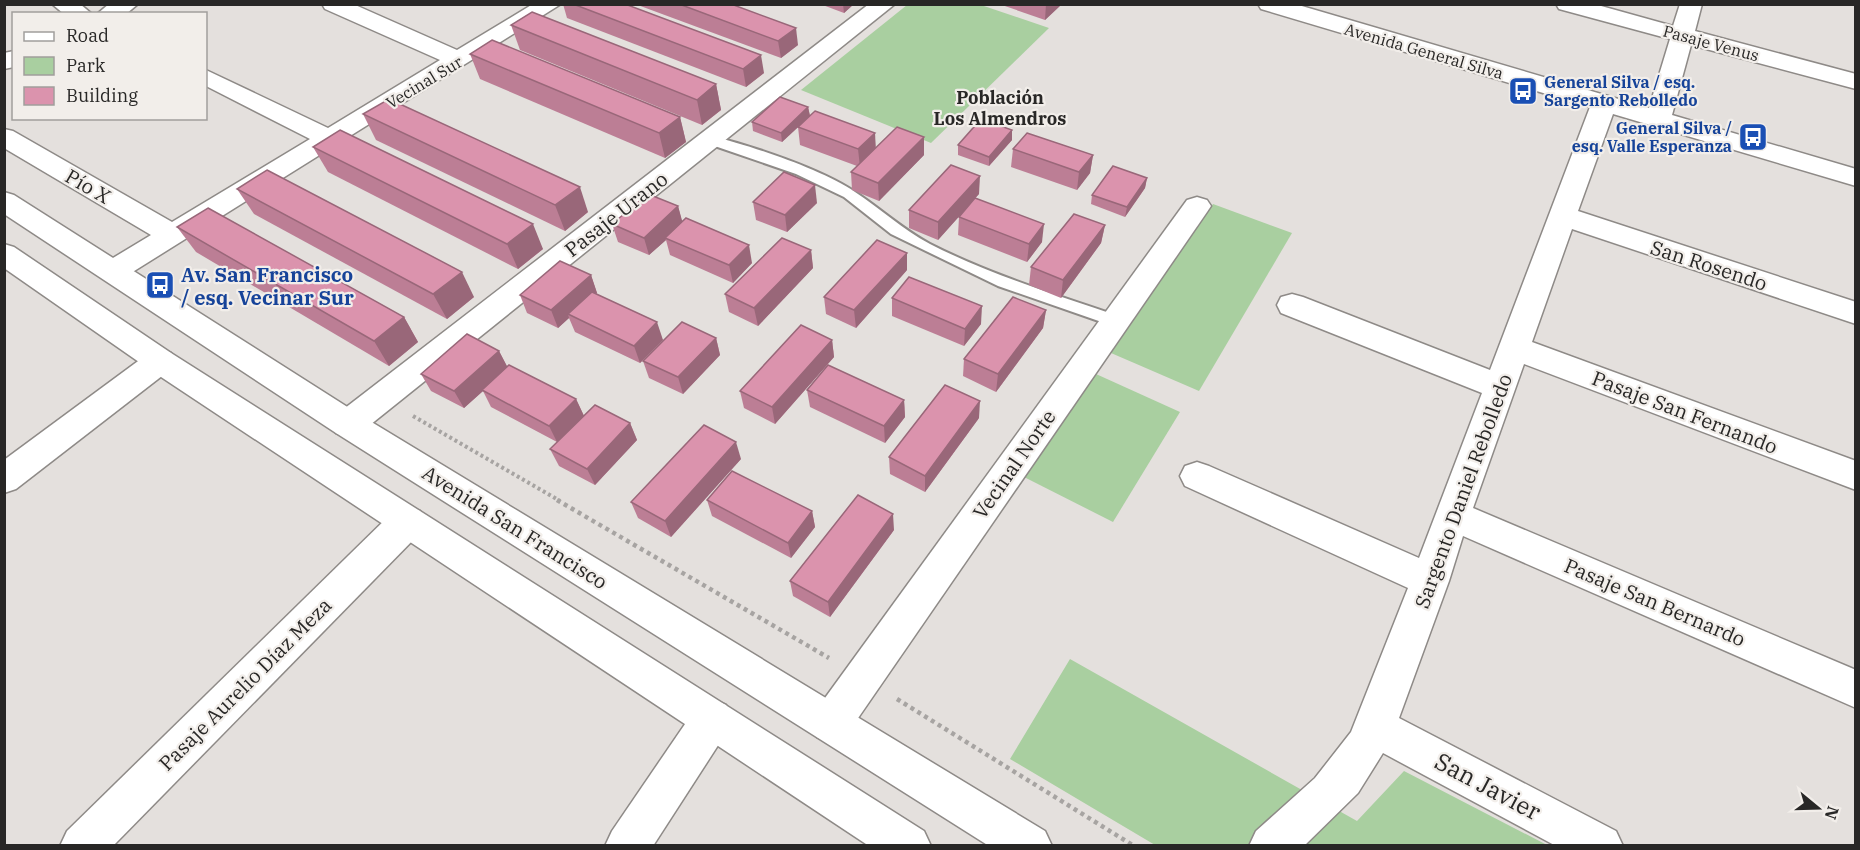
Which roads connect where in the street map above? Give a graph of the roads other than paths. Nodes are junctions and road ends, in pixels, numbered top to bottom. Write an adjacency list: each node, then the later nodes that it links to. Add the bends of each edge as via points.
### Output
1 (63, 4): 10 (street)
2 (127, 4): 11 (street)
3 (333, 4): 13 (street)
4 (550, 4): 13 (street, Vecinal Sur)
5 (884, 4): 20 (street, Pasaje Urano)
6 (1269, 4): 9 (street, Avenida General Silva)
7 (1567, 4): 12 (street, Pasaje Venus)
8 (1691, 4): 12 (street)
9 (1318, 11): 16 (street, Avenida General Silva)
10 (77, 12)
11 (112, 12)
12 (1682, 35): 15 (street, Pasaje Venus); 17 (street)
13 (459, 60): 19 (street, Vecinal Sur)
14 (207, 78): 19 (street)
15 (1856, 82)
16 (1604, 104): 17 (street, Avenida General Silva); 24 (street, Sargento Daniel Rebolledo)
17 (1658, 120): 21 (street, Avenida General Silva)
18 (4, 138): 25 (street, Pío X)
19 (329, 139): 25 (street, Vecinal Sur)
20 (711, 140): 30 (lane, via 801,171 849,194 896,231 1003,282); 34 (street, Pasaje Urano)
21 (1856, 178)
22 (5, 202): 27 (street, Avenida San Francisco)
23 (1197, 206): 30 (street, Vecinal Norte)
24 (1563, 216): 29 (street, San Rosendo); 31 (street, Sargento Daniel Rebolledo)
25 (172, 235): 27 (street, Vecinal Sur)
26 (4, 254): 32 (street)
27 (113, 272): 34 (street, Avenida San Francisco)
28 (1292, 305): 33 (street)
29 (1856, 313)
30 (1116, 321): 43 (street, Vecinal Norte)
31 (1515, 348): 33 (street, Sargento Daniel Rebolledo); 36 (street, Pasaje San Fernando)
32 (160, 361): 37 (street); 39 (street)
33 (1501, 387): 38 (street, Sargento Daniel Rebolledo)
34 (348, 424): 43 (street, Avenida San Francisco)
35 (1197, 476): 40 (street)
36 (1856, 476)
37 (4, 479)
38 (1454, 516): 40 (street, Sargento Daniel Rebolledo); 41 (street, Pasaje San Bernardo)
39 (407, 522): 42 (street); 45 (street, Pasaje Aurelio Díaz Meza)
40 (1431, 581): 44 (street, Sargento Daniel Rebolledo)
41 (1856, 689)
42 (712, 719): 46 (street); 47 (street)
43 (831, 723): 48 (street, Avenida San Francisco)
44 (1375, 727): 49 (street, Sargento Daniel Rebolledo, via 1344,780); 50 (street, San Javier)
45 (82, 846)
46 (627, 846)
47 (909, 846)
48 (1030, 846)
49 (1271, 846)
50 (1601, 846)

